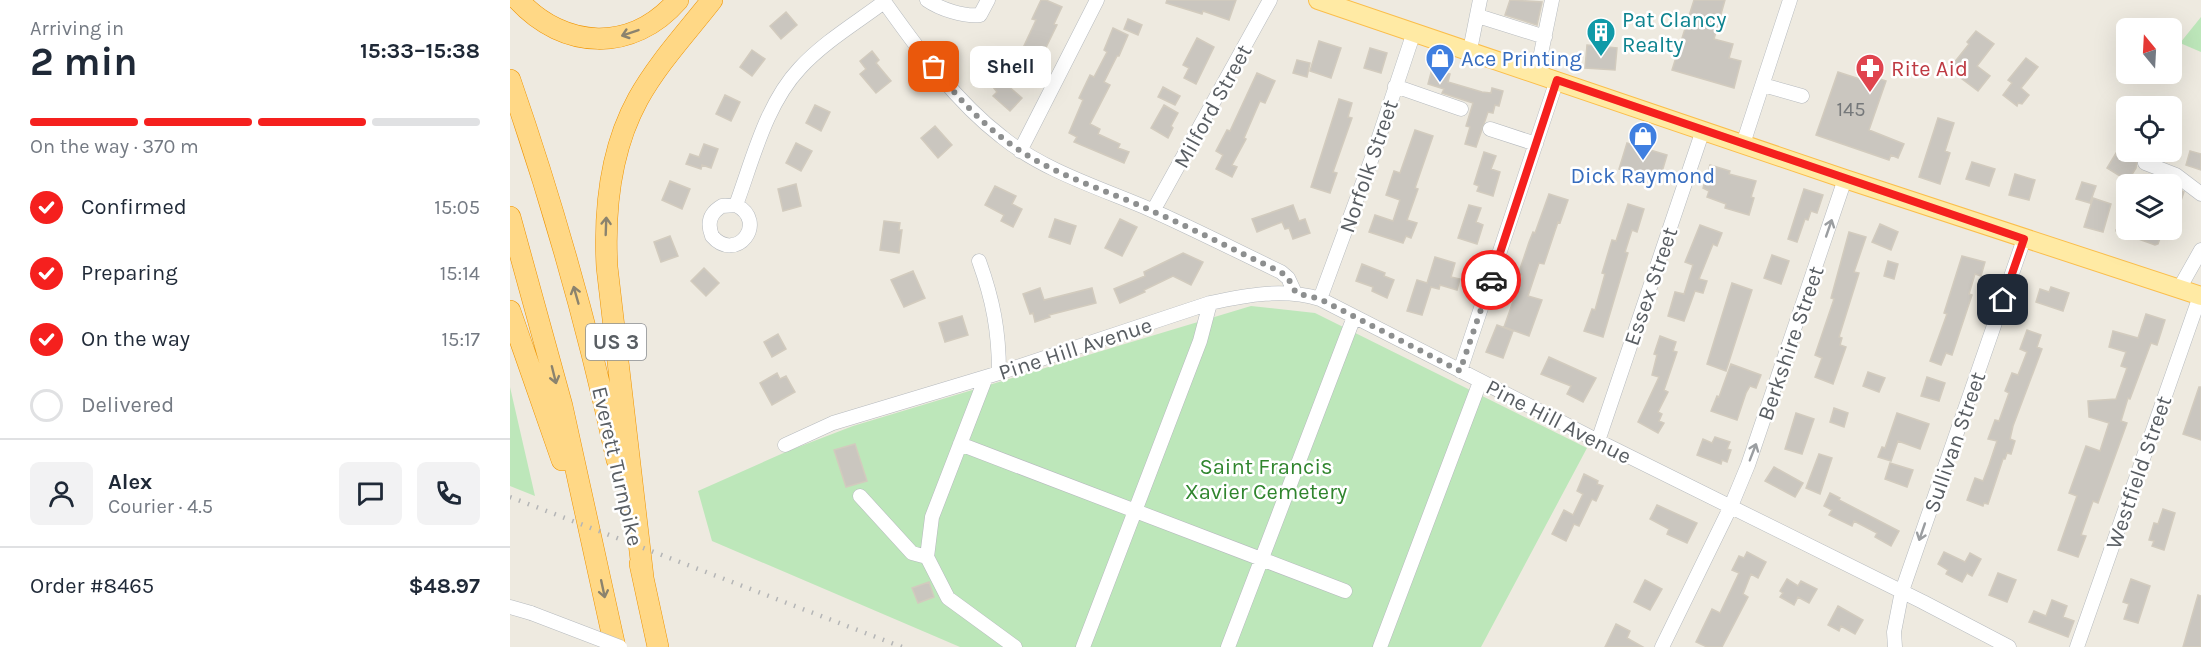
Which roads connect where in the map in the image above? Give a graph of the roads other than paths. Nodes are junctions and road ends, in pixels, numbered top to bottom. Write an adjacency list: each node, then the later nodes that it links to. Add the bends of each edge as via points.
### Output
1 (518, 0): 2 (highway, one-way to 1, via 641,29 614,38 595,39 557,30)
2 (678, 0)
3 (712, 0): 57 (highway, US 3, one-way to 3, via 607,267 607,204 616,157 637,101)
4 (927, 0): 5 (street, via 973,16 981,15)
5 (988, 0)
6 (1097, 0): 28 (street)
7 (1270, 0): 33 (street, Milford Street)
8 (1318, 0): 14 (main road)
9 (1480, 0): 13 (street)
10 (1552, 0): 15 (street)
11 (1790, 0): 20 (street)
12 (883, 1): 28 (street, via 962,102); 32 (street, via 800,68 781,94 766,123)
13 (1478, 16): 15 (street); 16 (street)
14 (1414, 32): 16 (main road); 21 (street, Norfolk Street)
15 (1545, 37): 17 (street)
16 (1470, 50): 17 (main road)
17 (1537, 73): 19 (main road)
18 (510, 80): 57 (highway, Everett Turnpike, one-way to 18, via 586,333)
19 (1557, 80): 25 (main road); 26 (street)
20 (1762, 85): 22 (street); 27 (street)
21 (1395, 87): 23 (street); 41 (street, Norfolk Street)
22 (1802, 96)
23 (1461, 109)
24 (1490, 129): 26 (street)
25 (1703, 130): 27 (main road); 48 (street, Essex Street)
26 (1536, 144): 45 (street)
27 (1743, 144): 30 (main road)
28 (1020, 151): 33 (street)
29 (2145, 163): 31 (street, via 2176,175)
30 (1845, 179): 35 (main road); 52 (street, Berkshire Street, one-way to 30, via 1759,435)
31 (2201, 194)
32 (736, 205)
33 (1153, 211): 39 (street, via 1281,272)
34 (510, 217): 54 (highway, Everett Turnpike, one-way to 54, via 550,357)
35 (2024, 239): 38 (main road); 59 (street, Sullivan Street, one-way to 59)
36 (2201, 250): 38 (street)
37 (979, 261): 46 (street, via 997,324)
38 (2179, 289): 40 (main road)
39 (1296, 293): 41 (street, Pine Hill Avenue); 42 (street, Pine Hill Avenue, via 1243,296)
40 (2201, 296): 71 (street, Westfield Street)
41 (1320, 299): 44 (street, Pine Hill Avenue)
42 (1210, 303): 46 (street, Pine Hill Avenue); 53 (street, via 1200,341)
43 (510, 310): 54 (highway)
44 (1354, 317): 45 (street, Pine Hill Avenue); 56 (street)
45 (1460, 371): 47 (street, Pine Hill Avenue)
46 (993, 375): 49 (street); 50 (street, Pine Hill Avenue, via 833,423)
47 (1480, 382): 48 (street, Pine Hill Avenue); 67 (street)
48 (1598, 441): 52 (street, Pine Hill Avenue)
49 (960, 444): 53 (street); 55 (street, via 932,518)
50 (785, 445)
51 (860, 496): 55 (street, via 912,553)
52 (1731, 506): 59 (street, Pine Hill Avenue); 68 (street, Berkshire Street)
53 (1135, 511): 56 (street); 65 (street)
54 (595, 552): 61 (highway, Everett Turnpike, one-way to 61)
55 (927, 557): 64 (street, via 948,598)
56 (1261, 559): 58 (street); 66 (street)
57 (643, 577): 63 (highway, Everett Turnpike / US 3)
58 (1345, 591)
59 (1902, 591): 69 (street, Sullivan Street); 70 (street, Pine Hill Avenue)
60 (510, 607): 62 (street, bridge)
61 (613, 640)
62 (620, 647)
63 (658, 647)
64 (1015, 647)
65 (1083, 647)
66 (1228, 647)
67 (1380, 647)
68 (1662, 647)
69 (1895, 647)
70 (2009, 647)
71 (2077, 647)

